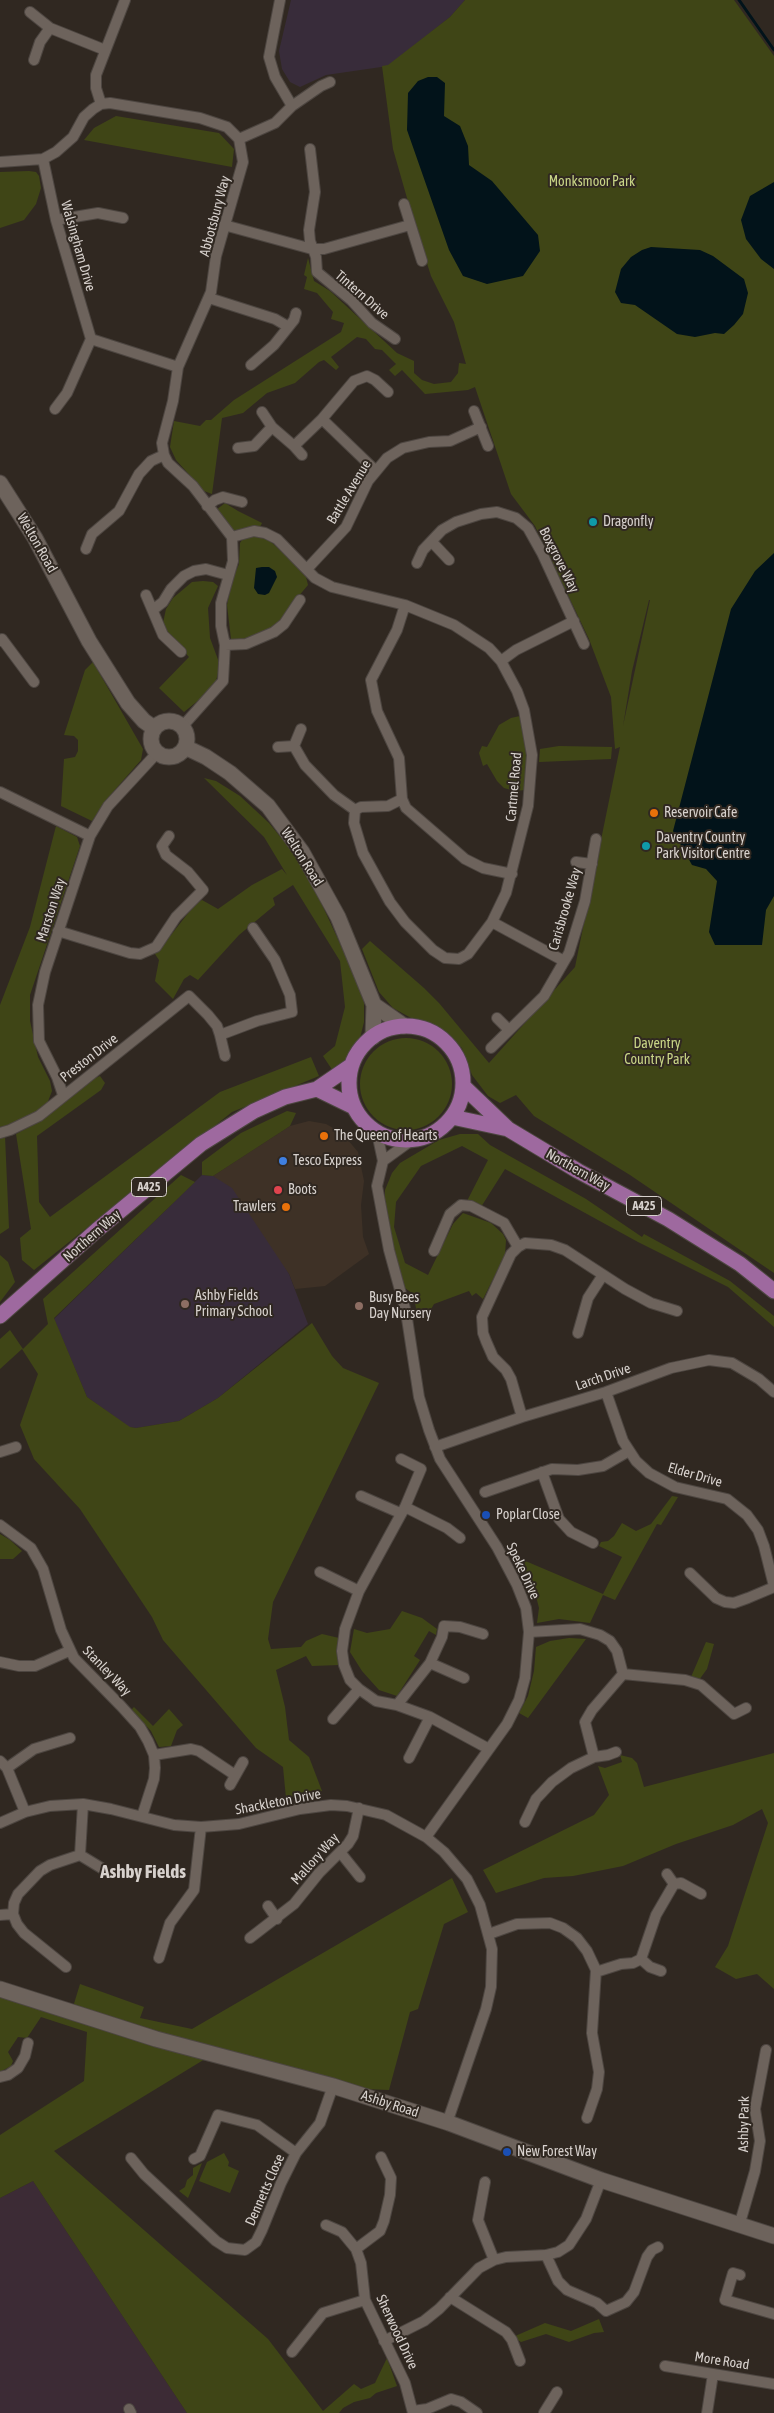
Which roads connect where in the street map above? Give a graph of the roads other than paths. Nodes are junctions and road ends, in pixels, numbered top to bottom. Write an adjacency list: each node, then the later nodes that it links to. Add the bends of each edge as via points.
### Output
1 (125, 0): 5 (street)
2 (280, 0): 9 (street, via 269,57 275,77)
3 (30, 12): 4 (street)
4 (50, 28): 5 (street); 6 (street, via 40,42)
5 (105, 50): 8 (street, via 96,76)
6 (34, 60)
7 (330, 82): 9 (street)
8 (101, 104): 10 (street, via 200,118 226,127); 12 (street, via 84,118 73,137)
9 (292, 106): 10 (street, via 275,123)
10 (239, 139): 17 (street, Abbotsbury Way, via 243,162)
11 (310, 149): 19 (street, Tintern Drive, via 315,192 309,230)
12 (43, 159): 13 (street); 16 (street, Walsingham Drive)
13 (0, 162)
14 (404, 204): 18 (street)
15 (123, 218): 16 (street, via 98,213)
16 (56, 220): 24 (street, Walsingham Drive)
17 (224, 225): 19 (street); 21 (street, Abbotsbury Way)
18 (410, 225): 19 (street, via 324,249); 20 (street)
19 (312, 249): 25 (street, Tintern Drive, via 320,277)
20 (422, 261)
21 (209, 298): 23 (street, via 275,319); 27 (street, Abbotsbury Way)
22 (296, 313): 23 (street)
23 (287, 326): 26 (street, via 274,345)
24 (91, 339): 27 (street); 29 (street, via 67,393)
25 (395, 339)
26 (251, 365)
27 (178, 367): 38 (street, Abbotsbury Way, via 173,401 163,432)
28 (388, 392): 32 (street, via 367,376 354,381)
29 (55, 409)
30 (474, 411): 34 (street)
31 (262, 412): 33 (street)
32 (322, 419): 35 (street); 40 (street)
33 (272, 427): 35 (street); 37 (street, via 254,446)
34 (481, 427): 36 (street); 40 (street, Battle Avenue, via 450,441 403,448)
35 (294, 446): 39 (street)
36 (488, 446)
37 (238, 448)
38 (164, 455): 43 (street); 46 (street, via 139,474 119,511 92,534)
39 (302, 455)
40 (375, 470): 49 (street, Battle Avenue, via 346,528)
41 (0, 484): 63 (street, Welton Road, via 35,538 89,641 128,703)
42 (242, 502): 43 (street, via 223,497)
43 (207, 506): 44 (street)
44 (232, 537): 49 (street, Cartmel Road, via 254,531 277,538); 50 (street, via 233,561)
45 (432, 542): 47 (street); 48 (street, Boxgrove Way, via 423,550); 55 (street, Boxgrove Way, via 442,530 481,514 497,512 516,518 528,528)
46 (86, 549)
47 (449, 560)
48 (417, 563)
49 (307, 569): 53 (street, Cartmel Road, via 315,578 332,587)
50 (228, 574): 54 (street, via 206,569 194,571 184,576); 58 (street, via 221,603)
51 (146, 595): 54 (street)
52 (300, 600): 58 (street, via 284,624 274,632 246,644)
53 (405, 605): 60 (street, Cartmel Road, via 454,626 489,648); 70 (street, via 397,630 371,680 377,711 399,758)
54 (154, 609): 59 (street, via 163,635)
55 (574, 621): 57 (street, Boxgrove Way); 60 (street)
56 (1, 639): 61 (street)
57 (584, 644)
58 (225, 645): 62 (street, via 222,681)
59 (181, 652)
60 (501, 661): 77 (street, Cartmel Road, via 524,710 532,755 528,806)
61 (34, 682)
62 (182, 727): 63 (street, via 168,721); 66 (street, via 187,736)
63 (154, 728): 68 (street, via 151,741)
64 (301, 729): 65 (street)
65 (294, 746): 67 (street); 71 (street, via 305,765 334,795)
66 (185, 747): 68 (street, via 169,757); 82 (street, Welton Road, via 230,772 268,806 302,852 338,917)
67 (278, 747)
68 (157, 753): 72 (street, Marston Way, via 108,806)
69 (0, 792): 72 (street)
70 (402, 799): 71 (street, via 388,806); 77 (street, via 406,808 465,859 482,868)
71 (355, 810): 78 (street, Cartmel Road, via 354,823 363,853 390,902 433,950 445,958 468,954)
72 (90, 836): 80 (street, Marston Way)
73 (169, 836): 80 (street, via 162,846 166,855 188,872 203,890 176,917 156,947 140,954 130,953)
74 (596, 839): 76 (street, Carisbrooke Way)
75 (576, 862): 76 (street, Carisbrooke Way)
76 (592, 864): 81 (street, Carisbrooke Way, via 573,940)
77 (512, 874): 78 (street, Cartmel Road)
78 (492, 922): 81 (street, Carisbrooke Way)
79 (254, 928): 86 (street, via 290,995 292,1012)
80 (58, 931): 93 (street, Marston Way, via 44,972 38,1005 39,1041)
81 (564, 961): 85 (street, Carisbrooke Way, via 544,996)
82 (374, 1005): 84 (street); 87 (street, Welton Road)
83 (497, 1018): 85 (street)
84 (404, 1026): 87 (main road); 91 (main road, via 426,1030 446,1042 458,1061)
85 (509, 1030): 88 (street, Carisbrooke Way)
86 (220, 1035): 89 (street); 93 (street, Preston Drive, via 217,1026 189,996)
87 (373, 1037): 90 (main road)
88 (491, 1048)
89 (225, 1056)
90 (352, 1065): 92 (main road, A425); 94 (main road, via 349,1086)
91 (463, 1086): 95 (main road); 96 (main road, A425)
92 (317, 1089): 94 (main road); 106 (main road, Northern Way / A425, via 285,1097 254,1111 201,1144)
93 (63, 1095): 97 (street, Preston Drive, via 38,1116)
94 (354, 1107): 98 (main road, via 362,1120)
95 (452, 1117): 96 (main road, A425); 99 (main road, via 431,1135)
96 (508, 1129): 104 (main road, Northern Way / A425, via 668,1219 740,1264)
97 (0, 1133)
98 (377, 1133): 99 (main road, via 392,1139); 100 (street, Speke Drive)
99 (412, 1140): 100 (street)
100 (383, 1161): 112 (street, Speke Drive, via 377,1186 382,1218 406,1312 419,1397)
101 (518, 1247): 102 (street, via 504,1222 461,1204 450,1214); 103 (street, via 525,1242 551,1245 565,1250); 110 (street, via 482,1317 486,1341 493,1357 512,1379)
102 (434, 1251)
103 (603, 1275): 105 (street, via 651,1302); 107 (street, via 588,1298)
104 (774, 1291)
105 (677, 1311)
106 (0, 1316)
107 (578, 1333)
108 (606, 1392): 109 (street, Larch Drive, via 671,1368 709,1360 732,1363); 110 (street, Larch Drive); 113 (street, Elder Drive)
109 (774, 1392)
110 (522, 1417): 112 (street, Larch Drive)
111 (16, 1447): 114 (street)
112 (435, 1447): 127 (street, Speke Drive, via 450,1476 497,1546 517,1585 526,1608)
113 (629, 1451): 116 (street, via 590,1469); 125 (street, Elder Drive, via 649,1473 664,1482 727,1499 738,1506 758,1530)
114 (0, 1452)
115 (401, 1459): 119 (street, via 421,1469)
116 (542, 1472): 117 (street); 122 (street, via 559,1519 571,1532)
117 (485, 1492)
118 (361, 1496): 119 (street)
119 (402, 1510): 121 (street, via 447,1528); 126 (street)
120 (0, 1525): 129 (street, Stanley Way, via 31,1548 43,1569)
121 (460, 1538)
122 (593, 1543)
123 (320, 1572): 126 (street)
124 (690, 1573): 125 (street, via 716,1598 725,1602 748,1598)
125 (774, 1586)
126 (359, 1591): 134 (street, via 345,1629 342,1651 350,1680)
127 (529, 1632): 132 (street, via 570,1628 600,1635 617,1651); 140 (street, Speke Drive, via 525,1678 519,1700)
128 (483, 1634): 131 (street, via 444,1626)
129 (69, 1651): 130 (street, via 35,1666); 142 (street, Stanley Way, via 140,1727)
130 (0, 1662)
131 (430, 1663): 133 (street); 135 (street)
132 (623, 1674): 136 (street, via 693,1682 701,1685 734,1714); 143 (street, via 585,1722)
133 (464, 1678)
134 (359, 1689): 135 (street, via 376,1700); 138 (street)
135 (397, 1705): 137 (street)
136 (746, 1708)
137 (430, 1717): 140 (street); 144 (street)
138 (333, 1719)
139 (70, 1738): 146 (street, via 34,1749)
140 (489, 1749): 156 (street, Speke Drive)
141 (616, 1752): 143 (street)
142 (154, 1755): 147 (street, via 191,1748); 152 (street, Stanley Way, via 154,1779)
143 (594, 1756): 153 (street, via 552,1782 536,1799)
144 (409, 1758)
145 (243, 1762): 147 (street)
146 (4, 1764): 151 (street)
147 (235, 1775): 148 (street)
148 (230, 1785)
149 (82, 1804): 151 (street, Shackleton Drive); 152 (street, Shackleton Drive); 158 (street)
150 (359, 1808): 155 (street, Shackleton Drive, via 300,1809 239,1824); 156 (street, Shackleton Drive, via 386,1815); 157 (street, Mallory Way, via 353,1836)
151 (25, 1812): 154 (street, Shackleton Drive)
152 (142, 1816): 155 (street, Shackleton Drive, via 174,1825)
153 (525, 1822)
154 (0, 1823)
155 (201, 1827): 170 (street, via 194,1890 170,1923)
156 (426, 1837): 168 (street, Shackleton Drive, via 467,1879)
157 (340, 1852): 161 (street); 167 (street, Mallory Way)
158 (80, 1855): 159 (street); 165 (street, via 50,1865 40,1872 18,1894)
159 (103, 1869)
160 (667, 1874): 162 (street)
161 (360, 1876)
162 (674, 1884): 163 (street, via 681,1883); 171 (street, via 656,1915)
163 (701, 1894)
164 (268, 1906): 167 (street)
165 (13, 1914): 166 (street); 172 (street, via 24,1933)
166 (0, 1915)
167 (277, 1919): 169 (street, Mallory Way)
168 (489, 1934): 174 (street, via 517,1924 550,1923 577,1938); 181 (street, Shackleton Drive, via 491,1987)
169 (250, 1938)
170 (158, 1958)
171 (641, 1959): 173 (street); 174 (street)
172 (66, 1967)
173 (661, 1971)
174 (596, 1972): 180 (street, via 592,2033 599,2072)
175 (0, 1989): 179 (street, Ashby Road, via 156,2039)
176 (28, 2043): 178 (street, via 18,2068 8,2076)
177 (766, 2050): 189 (street, Ashby Park, via 755,2109 760,2141)
178 (0, 2077)
179 (333, 2086): 181 (street, Ashby Road); 182 (street, Dennetts Close, via 320,2123)
180 (588, 2118)
181 (447, 2122): 186 (street, Ashby Road)
182 (296, 2153): 184 (street, Dennetts Close, via 256,2242 238,2251 216,2241 144,2174); 185 (street, via 257,2125 218,2115 200,2156)
183 (381, 2157): 192 (street, via 391,2178 384,2221 380,2231)
184 (132, 2158)
185 (194, 2159)
186 (601, 2180): 189 (street, Ashby Road); 193 (street, via 582,2229 569,2245)
187 (485, 2182): 194 (street, via 478,2220)
188 (326, 2225): 192 (street, via 342,2232)
189 (739, 2226): 190 (street, Ashby Road)
190 (774, 2236)
191 (658, 2247): 193 (street, via 647,2256 634,2292 626,2302 606,2312 597,2303 567,2290 558,2281)
192 (356, 2249): 197 (street, Sherwood Drive)
193 (546, 2255): 194 (street)
194 (494, 2260): 196 (street, via 479,2268)
195 (740, 2275): 198 (street, via 732,2273 725,2300)
196 (450, 2297): 199 (street, via 424,2320); 201 (street, via 506,2332)
197 (366, 2300): 199 (street, Sherwood Drive); 200 (street, via 323,2313)
198 (774, 2314)
199 (384, 2341): 206 (street, Sherwood Drive, via 405,2383)
200 (292, 2352)
201 (520, 2361)
202 (666, 2366): 203 (street, More Road)
203 (713, 2374): 204 (street, More Road); 209 (street)
204 (774, 2384)
205 (557, 2392): 208 (street)
206 (413, 2412): 207 (street, via 451,2399)
207 (477, 2413)
208 (544, 2413)
209 (707, 2413)

